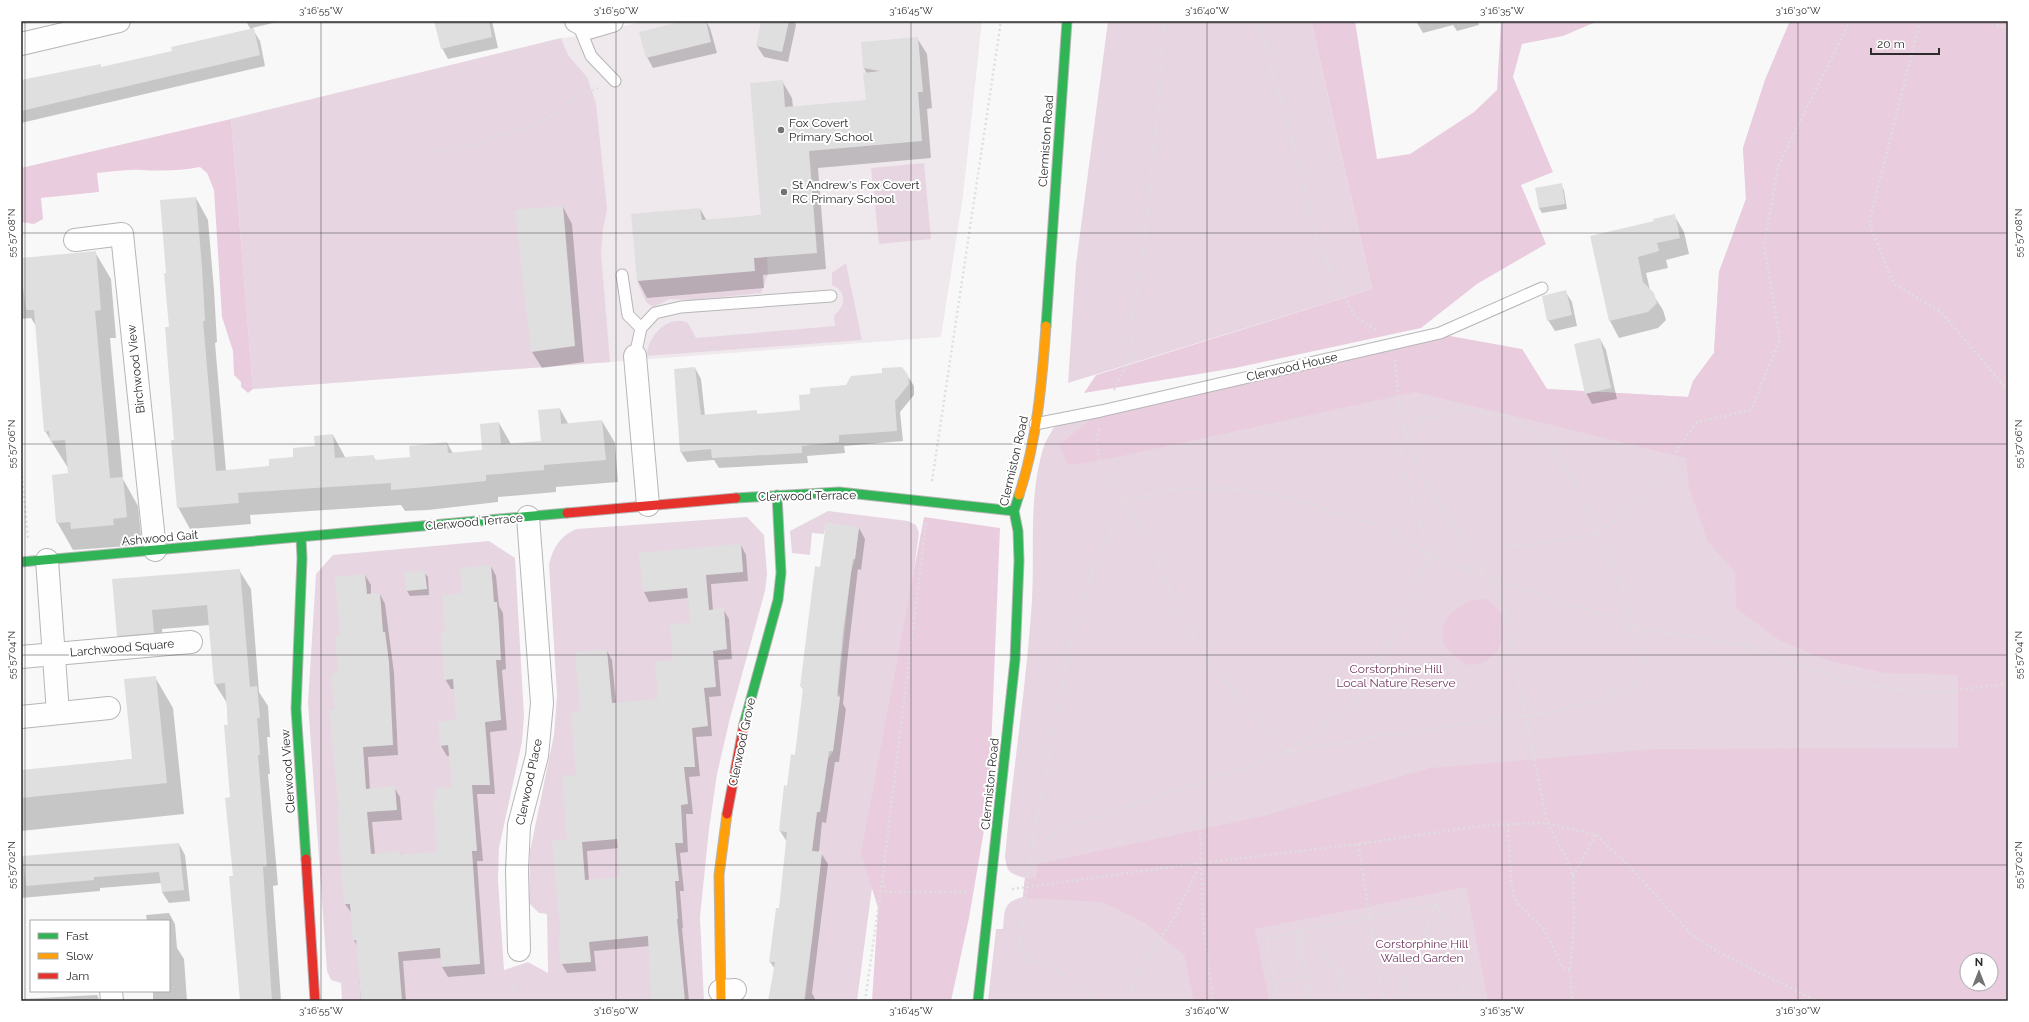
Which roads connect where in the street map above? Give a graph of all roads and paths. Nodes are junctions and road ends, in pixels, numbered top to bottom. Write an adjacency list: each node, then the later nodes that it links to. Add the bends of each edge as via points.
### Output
1 (119, 21): 12 (street)
2 (612, 21): 10 (street, via 588,28)
3 (1001, 21): 28 (path)
4 (1067, 21): 24 (street, Clermiston Road, via 1042,379)
5 (1164, 21): 23 (path, via 1143,255 1130,324 1132,354)
6 (1258, 21): 17 (path, via 1302,174 1312,227)
7 (1850, 21): 33 (path, via 1778,166 1764,247 1780,339 1751,410 1697,422 1678,448 1670,468 1645,495)
8 (1920, 21): 22 (path, via 1870,222 1894,284 1940,311)
9 (1994, 21): 11 (path, via 1996,25)
10 (577, 22): 13 (lane, via 591,56)
11 (2008, 27)
12 (21, 44)
13 (615, 81): 14 (path, via 577,96 544,121 461,149)
14 (431, 151)
15 (74, 240): 36 (street, Birchwood View, via 122,234)
16 (622, 275): 20 (lane, via 628,315)
17 (1336, 282)
18 (1542, 288): 23 (lane, Clerwood House, via 1440,333)
19 (831, 296): 20 (lane, via 681,307 655,313)
20 (641, 328): 21 (lane)
21 (635, 356): 30 (street)
22 (2008, 392)
23 (1101, 411): 24 (lane, Clerwood House); 29 (path, via 1097,440 1099,461)
24 (1036, 424): 31 (street, Clermiston Road, via 1024,480)
25 (1408, 435): 33 (path, via 1421,418 1463,409 1502,416 1546,439 1570,475 1592,517); 37 (path, via 1400,458); 39 (path, via 1421,474)
26 (21, 466): 38 (path)
27 (777, 496): 28 (street, Clerwood Terrace, via 839,492); 30 (street, Clerwood Terrace); 70 (street, Clerwood Grove, via 781,573 778,600 748,708 726,817 719,875)
28 (929, 501): 31 (street, Clerwood Terrace); 58 (path)
29 (1125, 502): 37 (path, via 1168,489 1232,488 1298,500 1391,530); 49 (path, via 1157,558 1176,608 1217,673); 55 (path, via 1094,564 1072,636)
30 (648, 505): 32 (street, Clerwood Terrace)
31 (1014, 511): 60 (street, Clermiston Road, via 1019,561 1016,652)
32 (528, 517): 34 (street, Clerwood Terrace); 65 (street, Clerwood Place, via 542,703 537,756 519,825 517,871 527,927)
33 (1597, 533): 35 (path); 40 (path, via 1612,558)
34 (301, 538): 36 (street, Ashwood Gait); 71 (street, Clerwood View, via 296,709)
35 (1508, 547)
36 (155, 550): 38 (street, Ashwood Gait)
37 (1430, 556): 39 (path); 49 (path, via 1399,624 1354,705)
38 (33, 561): 42 (street, Larchwood Square)
39 (1483, 574): 40 (path, via 1565,604 1610,616); 47 (path, via 1504,605)
40 (1633, 629): 44 (path, via 1746,646 1821,674 1870,686 1929,693); 47 (path, via 1644,657 1636,683 1603,699 1555,711)
41 (191, 642): 42 (street, Larchwood Square)
42 (53, 654): 43 (street, Larchwood Square); 46 (street, Larchwood Square)
43 (21, 657)
44 (2008, 684)
45 (109, 708): 46 (street)
46 (58, 713): 48 (street)
47 (1524, 715): 49 (path); 51 (path)
48 (21, 717)
49 (1288, 752): 55 (path, via 1064,829)
50 (1200, 814): 56 (path)
51 (1548, 823): 52 (path); 53 (path); 57 (path, via 1567,859)
52 (1508, 824): 54 (path); 67 (path, via 1511,880 1517,903 1545,930 1563,968)
53 (1596, 835): 57 (path); 87 (path, via 1630,867 1692,935 1724,955)
54 (1358, 844): 56 (path); 62 (path)
55 (1032, 846): 59 (path)
56 (1201, 863): 59 (path); 76 (path, via 1173,918 1132,984); 77 (path, via 1203,923)
57 (1573, 877): 67 (path, via 1574,925)
58 (882, 881): 60 (path, via 886,892); 73 (path)
59 (1027, 887): 60 (path); 75 (path, via 1020,942 1024,956 1056,970 1078,984)
60 (990, 892): 74 (street, Clermiston Road)
61 (1436, 904): 62 (path); 84 (path); 85 (path, via 1450,931 1459,963)
62 (1369, 917): 63 (path); 83 (path)
63 (1299, 931): 64 (path); 66 (path); 80 (path)
64 (1295, 932): 68 (path); 69 (path, via 1266,938)
65 (519, 950): 72 (path)
66 (1338, 970): 81 (path); 82 (path)
67 (1570, 970): 86 (path)
68 (1304, 977): 69 (path); 79 (path)
69 (1275, 983): 78 (path)
70 (725, 994)
71 (315, 1001)
72 (512, 1001)
73 (865, 1001)
74 (978, 1001)
75 (1097, 1001)
76 (1129, 1001)
77 (1213, 1001)
78 (1278, 1001)
79 (1308, 1001)
80 (1312, 1001)
81 (1344, 1001)
82 (1367, 1001)
83 (1384, 1001)
84 (1398, 1001)
85 (1463, 1001)
86 (1572, 1001)
87 (1817, 1001)

